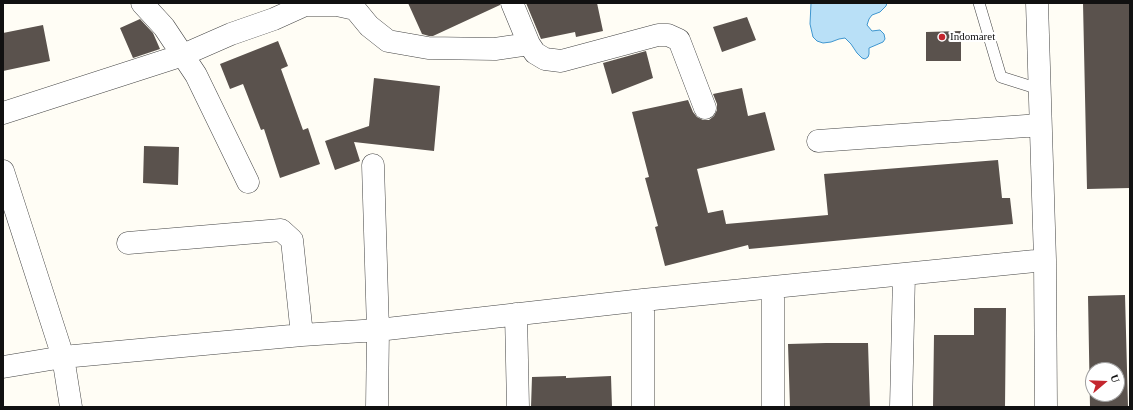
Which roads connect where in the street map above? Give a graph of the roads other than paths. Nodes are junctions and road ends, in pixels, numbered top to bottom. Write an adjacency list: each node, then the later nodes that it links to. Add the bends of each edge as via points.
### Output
1 (142, 3): 7 (street, via 164,27)
2 (512, 3): 6 (street)
3 (978, 3): 8 (lane, via 1001,77)
4 (1037, 3): 8 (street)
5 (337, 4): 6 (street, via 355,9 369,26 388,41 428,48 495,49); 7 (street, via 305,5)
6 (529, 44): 9 (street, via 535,53 545,59 561,61 658,35 668,35 679,40)
7 (183, 55): 10 (street); 15 (street, via 196,75)
8 (1039, 89): 11 (street)
9 (705, 108)
10 (3, 113)
11 (1040, 125): 12 (street); 17 (street)
12 (818, 141)
13 (373, 165): 22 (street)
14 (3, 171): 24 (street)
15 (248, 182)
16 (128, 244): 23 (street, via 281,230 292,240)
17 (1045, 260): 18 (street); 32 (street)
18 (904, 275): 19 (street); 31 (street)
19 (773, 287): 20 (street); 30 (street)
20 (643, 300): 21 (street); 29 (street)
21 (516, 314): 22 (street); 28 (street)
22 (378, 330): 23 (street); 27 (street)
23 (302, 335): 24 (street)
24 (63, 357): 25 (street); 26 (street)
25 (3, 367)
26 (71, 407)
27 (377, 407)
28 (518, 407)
29 (644, 407)
30 (773, 407)
31 (901, 407)
32 (1046, 407)

